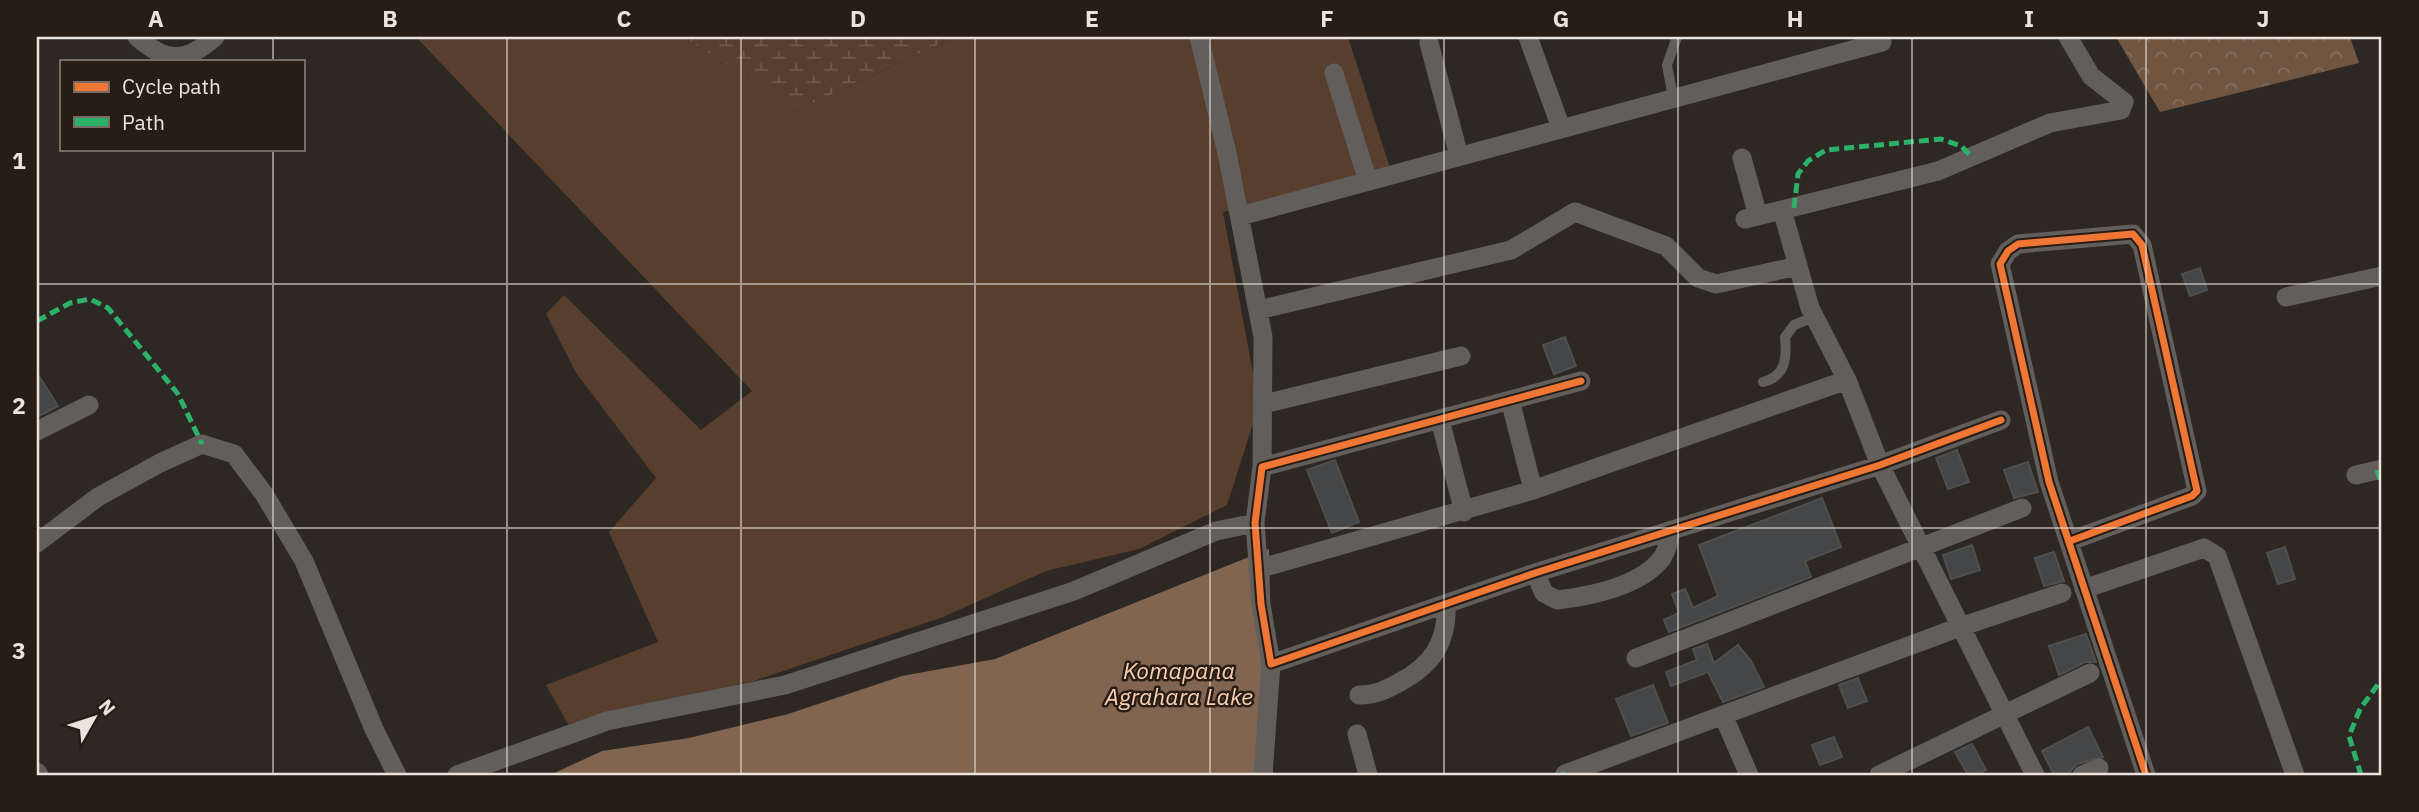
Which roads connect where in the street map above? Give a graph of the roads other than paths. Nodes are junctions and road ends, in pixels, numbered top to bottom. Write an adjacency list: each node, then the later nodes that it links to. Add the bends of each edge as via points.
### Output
1 (137, 37): 2 (street, via 172,58 191,56)
2 (215, 37)
3 (1199, 37): 16 (street)
4 (1528, 37): 11 (street)
5 (1677, 37): 10 (lane, via 1667,65)
6 (1880, 37): 10 (street, via 1882,42)
7 (2068, 37): 15 (street, via 2091,76 2124,102 2121,110 2050,123 1938,171)
8 (1429, 43): 12 (street)
9 (1334, 73): 14 (street)
10 (1673, 97): 11 (street)
11 (1561, 128): 12 (street)
12 (1459, 156): 14 (street)
13 (1742, 158): 15 (street, via 1752,218)
14 (1367, 181): 16 (street)
15 (1782, 210): 17 (street)
16 (1240, 216): 20 (street)
17 (1798, 266): 20 (street, via 1716,284 1698,278 1666,246 1575,212 1511,250); 21 (street)
18 (2382, 276): 19 (street)
19 (2286, 297)
20 (1258, 310): 27 (street)
21 (1814, 317): 23 (street); 25 (lane, via 1794,325 1784,337 1782,371)
22 (1461, 356): 27 (street)
23 (1847, 380): 32 (street); 36 (street)
24 (1581, 381): 26 (street)
25 (1763, 382)
26 (1510, 400): 29 (street); 36 (street)
27 (1264, 404): 33 (street)
28 (89, 405): 31 (street)
29 (1440, 420): 33 (street); 38 (street)
30 (2001, 420): 32 (street)
31 (37, 431)
32 (1880, 464): 40 (street); 43 (street)
33 (1262, 467): 39 (street)
34 (2382, 469): 35 (street)
35 (2356, 475)
36 (1533, 491): 38 (street)
37 (2022, 508): 43 (street)
38 (1464, 512): 44 (street)
39 (1255, 523): 44 (street); 59 (street, via 1216,531 1074,592 798,681 607,721)
40 (1671, 532): 45 (street); 45 (street, via 1664,556 1650,569 1606,590 1557,600 1544,593)
41 (2070, 541): 41 (street, via 2197,491 2142,245 2133,234 2018,244 2000,264 2049,482); 46 (street)
42 (37, 543): 58 (street, via 98,497 202,444 234,454 304,561)
43 (1922, 545): 49 (street); 50 (street)
44 (1258, 569): 51 (street)
45 (1535, 573): 48 (street)
46 (2084, 589): 65 (street); 66 (street, via 2204,548 2217,556)
47 (2062, 593): 49 (street)
48 (1446, 604): 51 (street); 53 (street, via 1441,637 1433,658 1422,670 1375,695)
49 (1961, 626): 54 (street); 55 (street)
50 (1636, 658)
51 (1271, 664): 60 (street)
52 (2090, 673): 54 (street)
53 (1359, 695)
54 (2004, 714): 63 (street); 64 (street)
55 (1723, 715): 57 (street); 62 (street)
56 (1357, 734): 61 (street)
57 (1565, 774)
58 (397, 775)
59 (457, 775)
60 (1263, 775)
61 (1368, 775)
62 (1749, 775)
63 (1880, 775)
64 (2035, 775)
65 (2147, 775)
66 (2295, 775)

